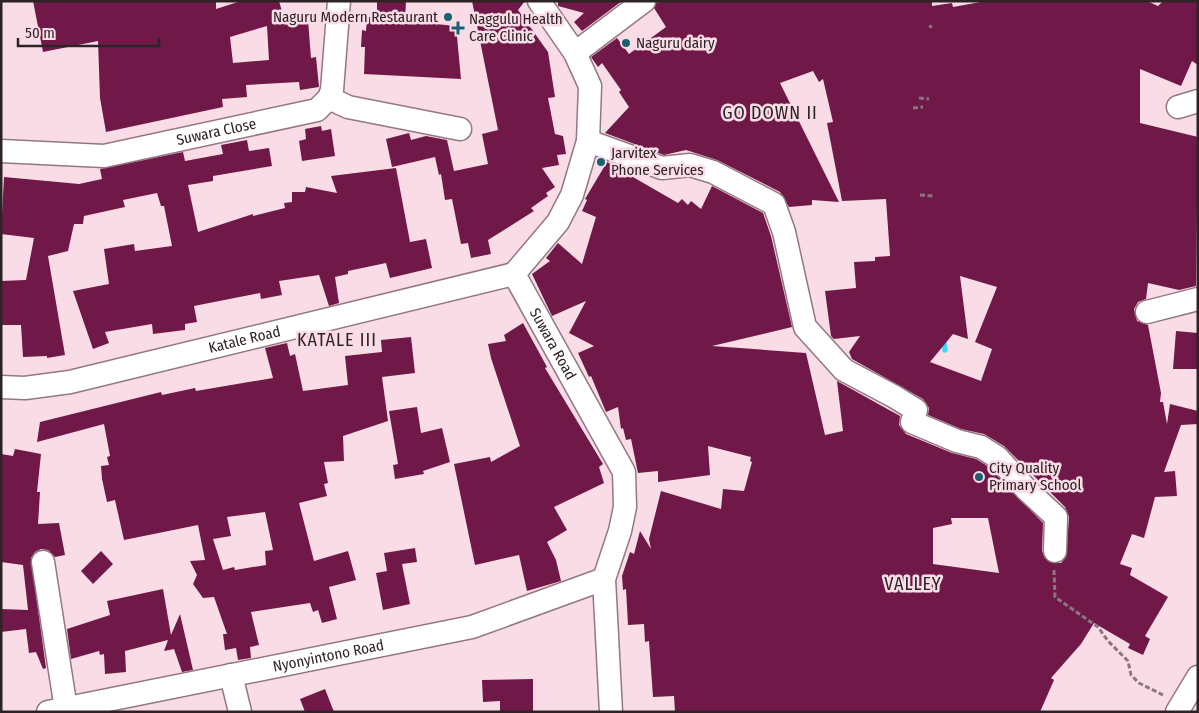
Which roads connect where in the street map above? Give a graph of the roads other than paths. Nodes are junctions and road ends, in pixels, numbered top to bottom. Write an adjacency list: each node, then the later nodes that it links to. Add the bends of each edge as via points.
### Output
1 (339, 1): 5 (street)
2 (539, 1): 4 (street)
3 (644, 1): 4 (street)
4 (575, 53): 7 (street, via 590,86)
5 (329, 98): 6 (street, via 348,107); 8 (street, Suwara Close, via 317,110 104,156)
6 (460, 129)
7 (588, 141): 9 (street, via 572,196 558,222); 13 (street, via 662,168 690,165 714,172 774,204 784,232 805,327 821,347 844,370 916,410 912,422 957,441 981,447 997,457 1056,517)
8 (1, 151)
9 (514, 274): 12 (street, Katale Road, via 70,382 25,388); 15 (street, Suwara Road, via 624,472 625,506)
10 (1198, 299): 11 (street)
11 (1147, 312)
12 (1, 386)
13 (1055, 551)
14 (43, 562): 19 (street)
15 (604, 579): 16 (street, Nyonyintono Road, via 472,627); 21 (street, Suwara Road)
16 (231, 675): 19 (street, Nyonyintono Road); 20 (street)
17 (1198, 677): 18 (street)
18 (1179, 708)
19 (56, 711)
20 (240, 712)
21 (611, 712)

